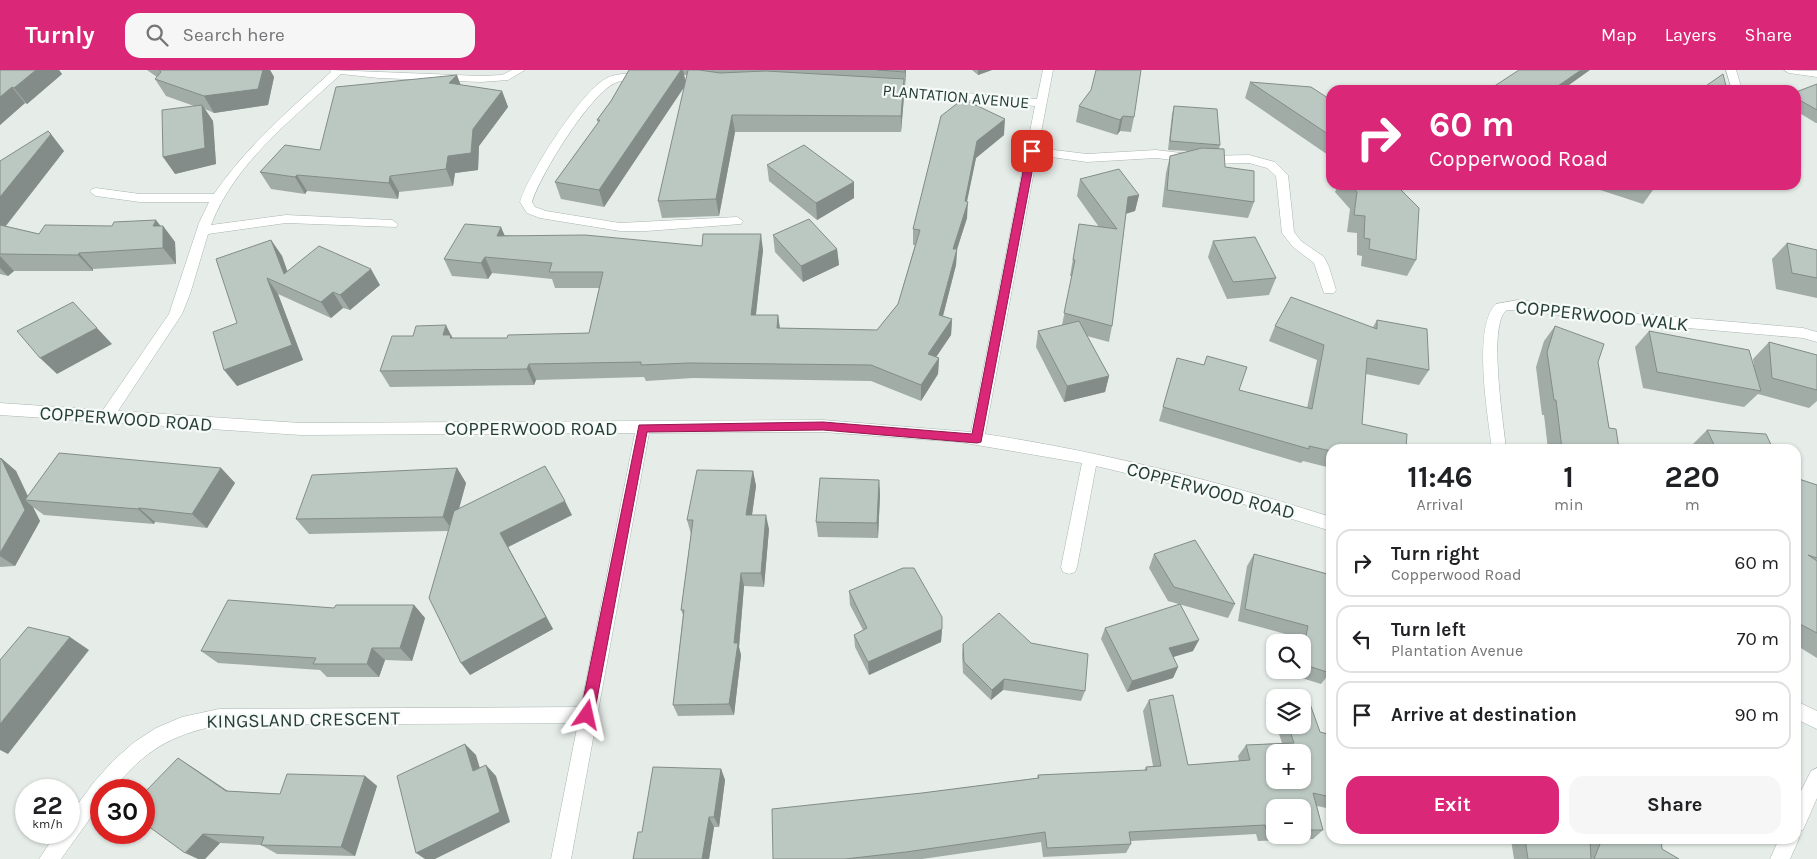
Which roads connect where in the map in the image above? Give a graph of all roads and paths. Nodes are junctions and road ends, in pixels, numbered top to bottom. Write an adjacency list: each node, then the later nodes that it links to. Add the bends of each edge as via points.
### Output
1 (337, 70): 2 (street, via 481,79 504,78); 13 (street, via 260,146)
2 (520, 70)
3 (1048, 70): 10 (street, PLANTATION AVENUE)
4 (1731, 70): 8 (street)
5 (1789, 70): 6 (street)
6 (1817, 74)
7 (655, 78): 14 (street, via 618,78 604,84 557,144 530,188 526,202 531,210 544,215 620,227)
8 (1736, 85)
9 (876, 89): 10 (street, PLANTATION AVENUE, via 942,92)
10 (1042, 103): 11 (street, PLANTATION AVENUE)
11 (1032, 151): 17 (street, via 1088,158 1156,154 1206,160 1249,159 1271,165 1282,175 1288,233 1319,260 1324,267); 22 (street, PLANTATION AVENUE)
12 (96, 192): 13 (street, via 140,198)
13 (217, 198): 16 (street)
14 (737, 221)
15 (392, 224): 16 (street, via 286,219)
16 (204, 230): 20 (street, via 177,311)
17 (1329, 290)
18 (1817, 337): 23 (street, COPPERWOOD WALK, via 1803,333 1507,306 1495,314 1490,348)
19 (0, 409): 20 (street, COPPERWOOD ROAD)
20 (107, 416): 21 (street, COPPERWOOD ROAD, via 301,429)
21 (642, 428): 22 (street, COPPERWOOD ROAD, via 823,426); 28 (street)
22 (977, 438): 24 (street, COPPERWOOD ROAD)
23 (1499, 444)
24 (1090, 458): 25 (street, COPPERWOOD ROAD, via 1179,478); 26 (street)
25 (1326, 522)
26 (1069, 567)
27 (1801, 712): 29 (street)
28 (587, 715): 33 (street, KINGSLAND CRESCENT, via 219,718 190,722 159,735 133,752); 34 (street)
29 (1817, 721)
30 (1817, 777): 31 (street)
31 (1801, 812)
32 (1787, 844): 35 (street)
33 (49, 859)
34 (562, 859)
35 (1780, 859)

